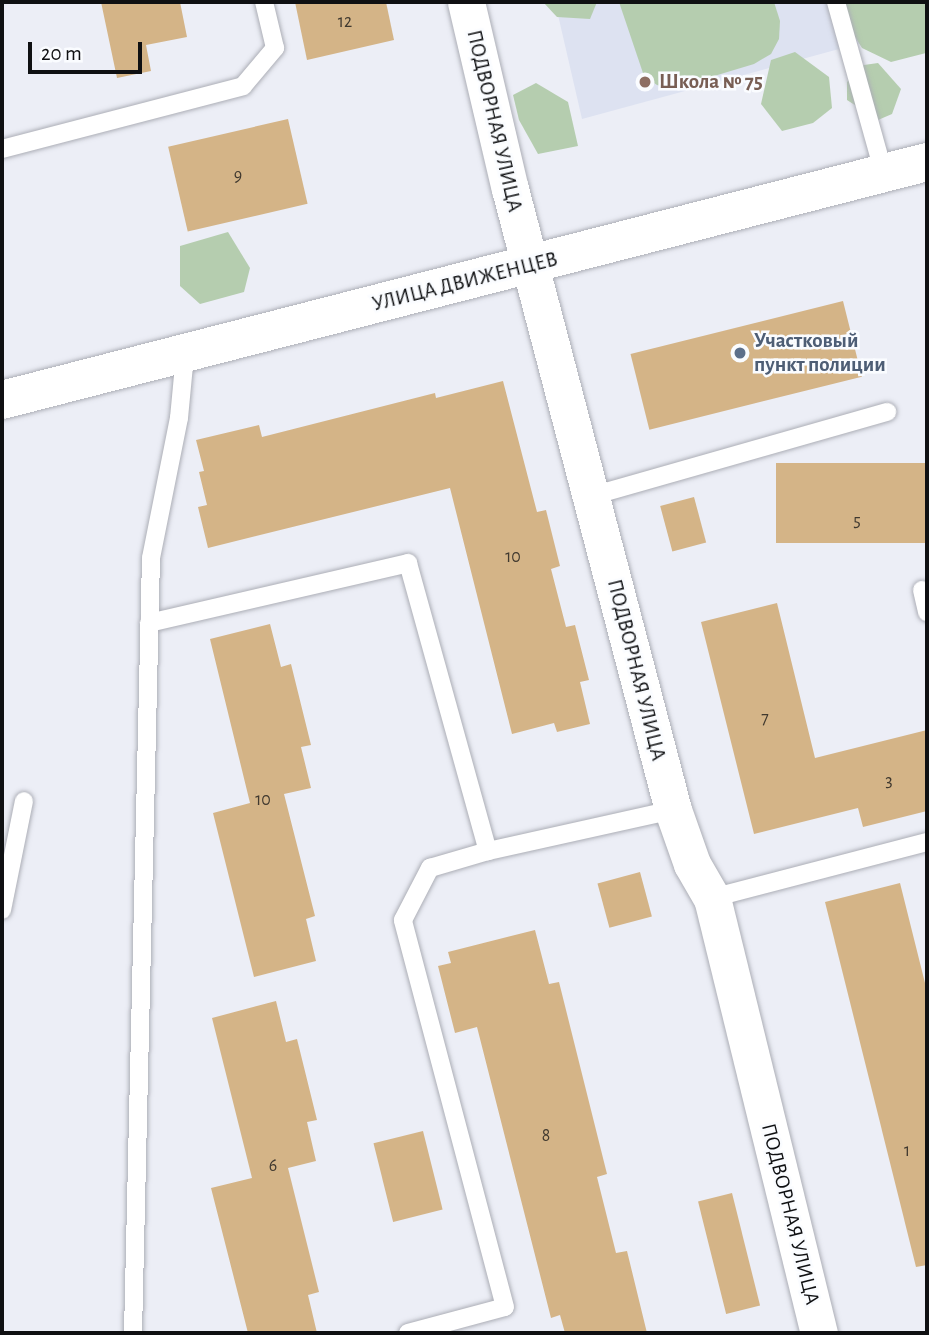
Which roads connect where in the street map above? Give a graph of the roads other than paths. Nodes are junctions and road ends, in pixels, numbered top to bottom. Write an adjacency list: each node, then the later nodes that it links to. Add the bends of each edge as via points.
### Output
1 (264, 2): 4 (lane, via 275,48 243,86)
2 (466, 2): 7 (street, ПОДВОРНАЯ УЛИЦА)
3 (836, 2): 6 (lane)
4 (2, 149)
5 (927, 162): 6 (street, УЛИЦА ДВИЖЕНЦЕВ)
6 (884, 174): 7 (street, УЛИЦА ДВИЖЕНЦЕВ)
7 (530, 265): 8 (street, УЛИЦА ДВИЖЕНЦЕВ); 11 (street, ПОДВОРНАЯ УЛИЦА)
8 (185, 354): 9 (street, УЛИЦА ДВИЖЕНЦЕВ); 14 (lane, via 179,418 151,558)
9 (2, 400)
10 (887, 412): 11 (lane)
11 (592, 496): 16 (street, ПОДВОРНАЯ УЛИЦА)
12 (922, 590): 13 (lane)
13 (927, 612)
14 (149, 623): 18 (lane, via 408,564); 21 (lane)
15 (23, 801): 20 (lane)
16 (673, 810): 18 (lane); 19 (street, ПОДВОРНАЯ УЛИЦА, via 692,864)
17 (927, 842): 19 (lane)
18 (488, 851): 22 (lane, via 430,868 403,920 505,1307)
19 (712, 898): 23 (street, ПОДВОРНАЯ УЛИЦА)
20 (2, 910)
21 (133, 1333)
22 (408, 1333)
23 (819, 1333)

